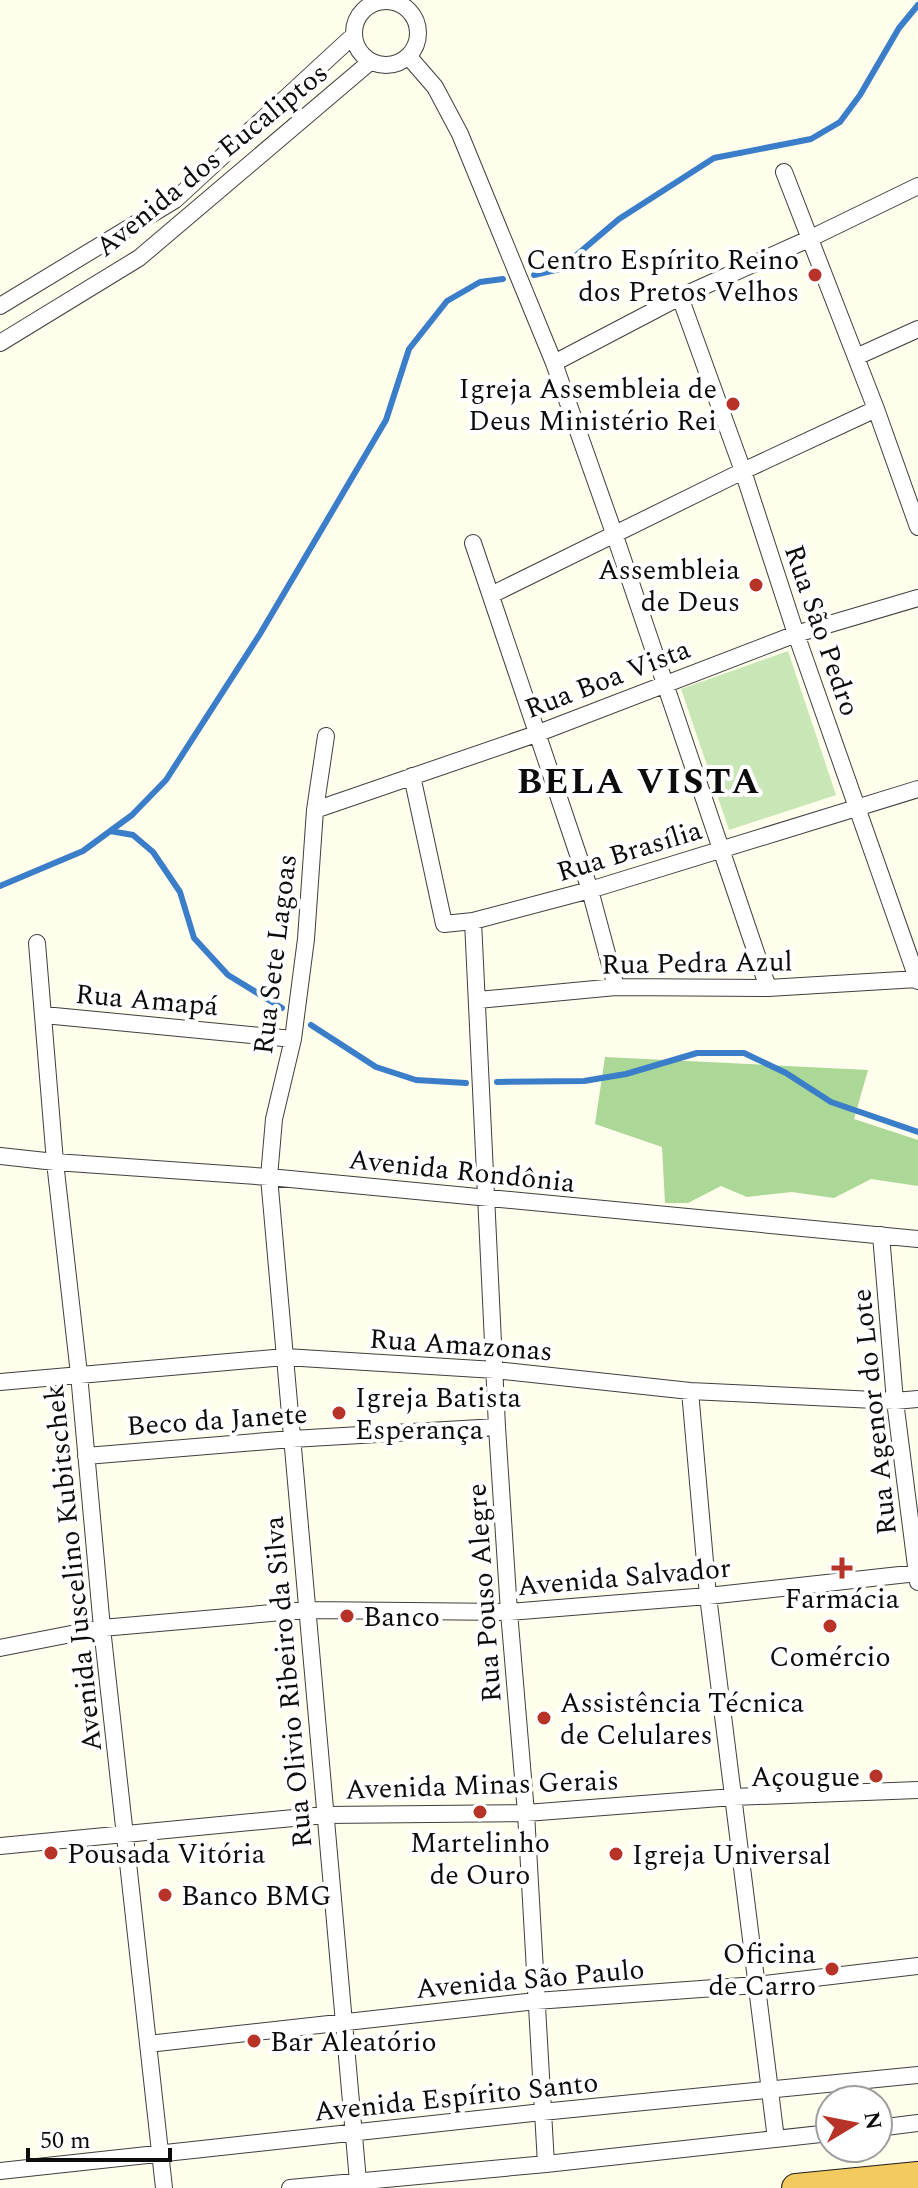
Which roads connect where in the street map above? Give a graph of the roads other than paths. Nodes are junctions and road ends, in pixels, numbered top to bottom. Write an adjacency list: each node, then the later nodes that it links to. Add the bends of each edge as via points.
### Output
1 (402, 2): 2 (street); 4 (street, via 418,27 419,38)
2 (365, 4): 3 (street)
3 (354, 35): 5 (street); 10 (street, Avenida dos Eucaliptos, via 175,200)
4 (409, 57): 5 (street, via 391,66); 14 (street, via 435,87 460,134)
5 (370, 62): 12 (street, Avenida dos Eucaliptos, via 139,258)
6 (784, 172): 8 (street)
7 (918, 186): 8 (street)
8 (811, 238): 9 (street); 13 (street)
9 (680, 297): 14 (street); 16 (street, Rua São Pedro)
10 (0, 306)
11 (918, 329): 13 (street)
12 (0, 343)
13 (856, 357): 15 (street)
14 (554, 363): 19 (street)
15 (876, 409): 16 (street); 17 (street)
16 (743, 471): 19 (street); 23 (street, Rua São Pedro)
17 (913, 494): 18 (street)
18 (918, 527)
19 (614, 533): 21 (street); 24 (street)
20 (473, 543): 21 (street)
21 (491, 595): 25 (street)
22 (918, 598): 23 (street, Rua Boa Vista)
23 (796, 634): 24 (street, Rua Boa Vista); 29 (street, Rua São Pedro)
24 (665, 683): 25 (street, Rua Boa Vista); 31 (street)
25 (536, 734): 27 (street, Rua Boa Vista); 32 (street)
26 (326, 736): 30 (street, Rua Sete Lagoas)
27 (412, 776): 30 (street, Rua Boa Vista); 33 (street, Rua Brasília, via 444,924)
28 (918, 789): 29 (street, Rua Brasília)
29 (858, 809): 31 (street, Rua Brasília); 35 (street, Rua São Pedro)
30 (315, 810): 40 (street, Rua Sete Lagoas)
31 (721, 849): 32 (street, Rua Brasília); 37 (street)
32 (590, 890): 33 (street, Rua Brasília); 36 (street)
33 (473, 921): 38 (street, Rua Pouso Alegre)
34 (37, 943): 39 (street, Avenida Juscelino Kubitschek)
35 (918, 980): 37 (street, Rua Pedra Azul)
36 (616, 987): 37 (street, Rua Pedra Azul); 38 (street, Rua Pedra Azul)
37 (768, 988)
38 (478, 1000): 44 (street, Rua Pouso Alegre)
39 (44, 1015): 40 (street, Rua Amapá); 42 (street, Avenida Juscelino Kubitschek)
40 (293, 1039): 43 (street, Rua Sete Lagoas, via 274,1119)
41 (0, 1156): 42 (street, Avenida Rondônia)
42 (55, 1162): 43 (street, Avenida Rondônia); 49 (street, Avenida Juscelino Kubitschek)
43 (269, 1177): 44 (street, Avenida Rondônia); 47 (street, Rua Olivio Ribeiro da Silva)
44 (487, 1200): 45 (street, Avenida Rondônia); 48 (street, Rua Pouso Alegre)
45 (881, 1235): 46 (street, Avenida Rondônia); 53 (street, Rua Agenor do Lote)
46 (918, 1239)
47 (285, 1357): 48 (street, Rua Amazonas); 49 (street, Rua Amazonas); 55 (street, Rua Olivio Ribeiro da Silva)
48 (495, 1370): 51 (street, Rua Amazonas); 54 (street, Rua Pouso Alegre)
49 (79, 1374): 50 (street, Rua Amazonas); 56 (street, Avenida Juscelino Kubitschek)
50 (0, 1382)
51 (690, 1391): 53 (street, Rua Amazonas); 58 (street)
52 (918, 1399): 53 (street, Rua Amazonas)
53 (895, 1401): 57 (street, Rua Agenor do Lote)
54 (497, 1427): 55 (street, Beco da Janete); 60 (street, Rua Pouso Alegre)
55 (292, 1439): 56 (street, Beco da Janete); 59 (street, Rua Olivio Ribeiro da Silva)
56 (86, 1456): 61 (street, Avenida Juscelino Kubitschek)
57 (918, 1576): 58 (street, Avenida Salvador)
58 (708, 1596): 60 (street, Avenida Salvador); 64 (street)
59 (306, 1610): 60 (street, Avenida Salvador); 61 (street, Avenida Salvador); 66 (street, Rua Olivio Ribeiro da Silva)
60 (509, 1612): 65 (street, Rua Pouso Alegre)
61 (102, 1628): 62 (street, Avenida Salvador); 67 (street, Avenida Juscelino Kubitschek)
62 (0, 1648)
63 (918, 1790): 64 (street, Avenida Minas Gerais)
64 (733, 1797): 65 (street, Avenida Minas Gerais); 70 (street)
65 (526, 1813): 66 (street, Avenida Minas Gerais); 71 (street, Rua Pouso Alegre)
66 (325, 1815): 67 (street, Avenida Minas Gerais); 72 (street, Rua Olivio Ribeiro da Silva)
67 (125, 1834): 68 (street, Avenida Minas Gerais); 73 (street, Avenida Juscelino Kubitschek)
68 (0, 1846)
69 (918, 1966): 70 (street, Avenida São Paulo)
70 (756, 1985): 71 (street, Avenida São Paulo); 75 (street)
71 (536, 2001): 72 (street, Avenida São Paulo); 76 (street, Rua Pouso Alegre)
72 (344, 2022): 73 (street, Avenida São Paulo); 79 (street, Rua Olivio Ribeiro da Silva)
73 (148, 2044): 82 (street, Avenida Juscelino Kubitschek)
74 (918, 2075): 75 (street, Avenida Espírito Santo)
75 (769, 2090): 76 (street, Avenida Espírito Santo); 81 (street)
76 (542, 2112): 79 (street, Avenida Espírito Santo); 83 (street, Rua Pouso Alegre)
77 (918, 2123): 78 (street)
78 (894, 2126)
79 (354, 2133): 82 (street, Avenida Espírito Santo); 86 (street, Rua Olivio Ribeiro da Silva)
80 (814, 2135): 81 (street)
81 (776, 2139): 83 (street)
82 (160, 2153): 84 (street, Avenida Espírito Santo); 87 (street, Avenida Juscelino Kubitschek)
83 (546, 2164): 86 (street)
84 (0, 2171)
85 (918, 2176): 89 (highway)
86 (358, 2181): 88 (street)
87 (164, 2188)
88 (290, 2188)
89 (796, 2188)

